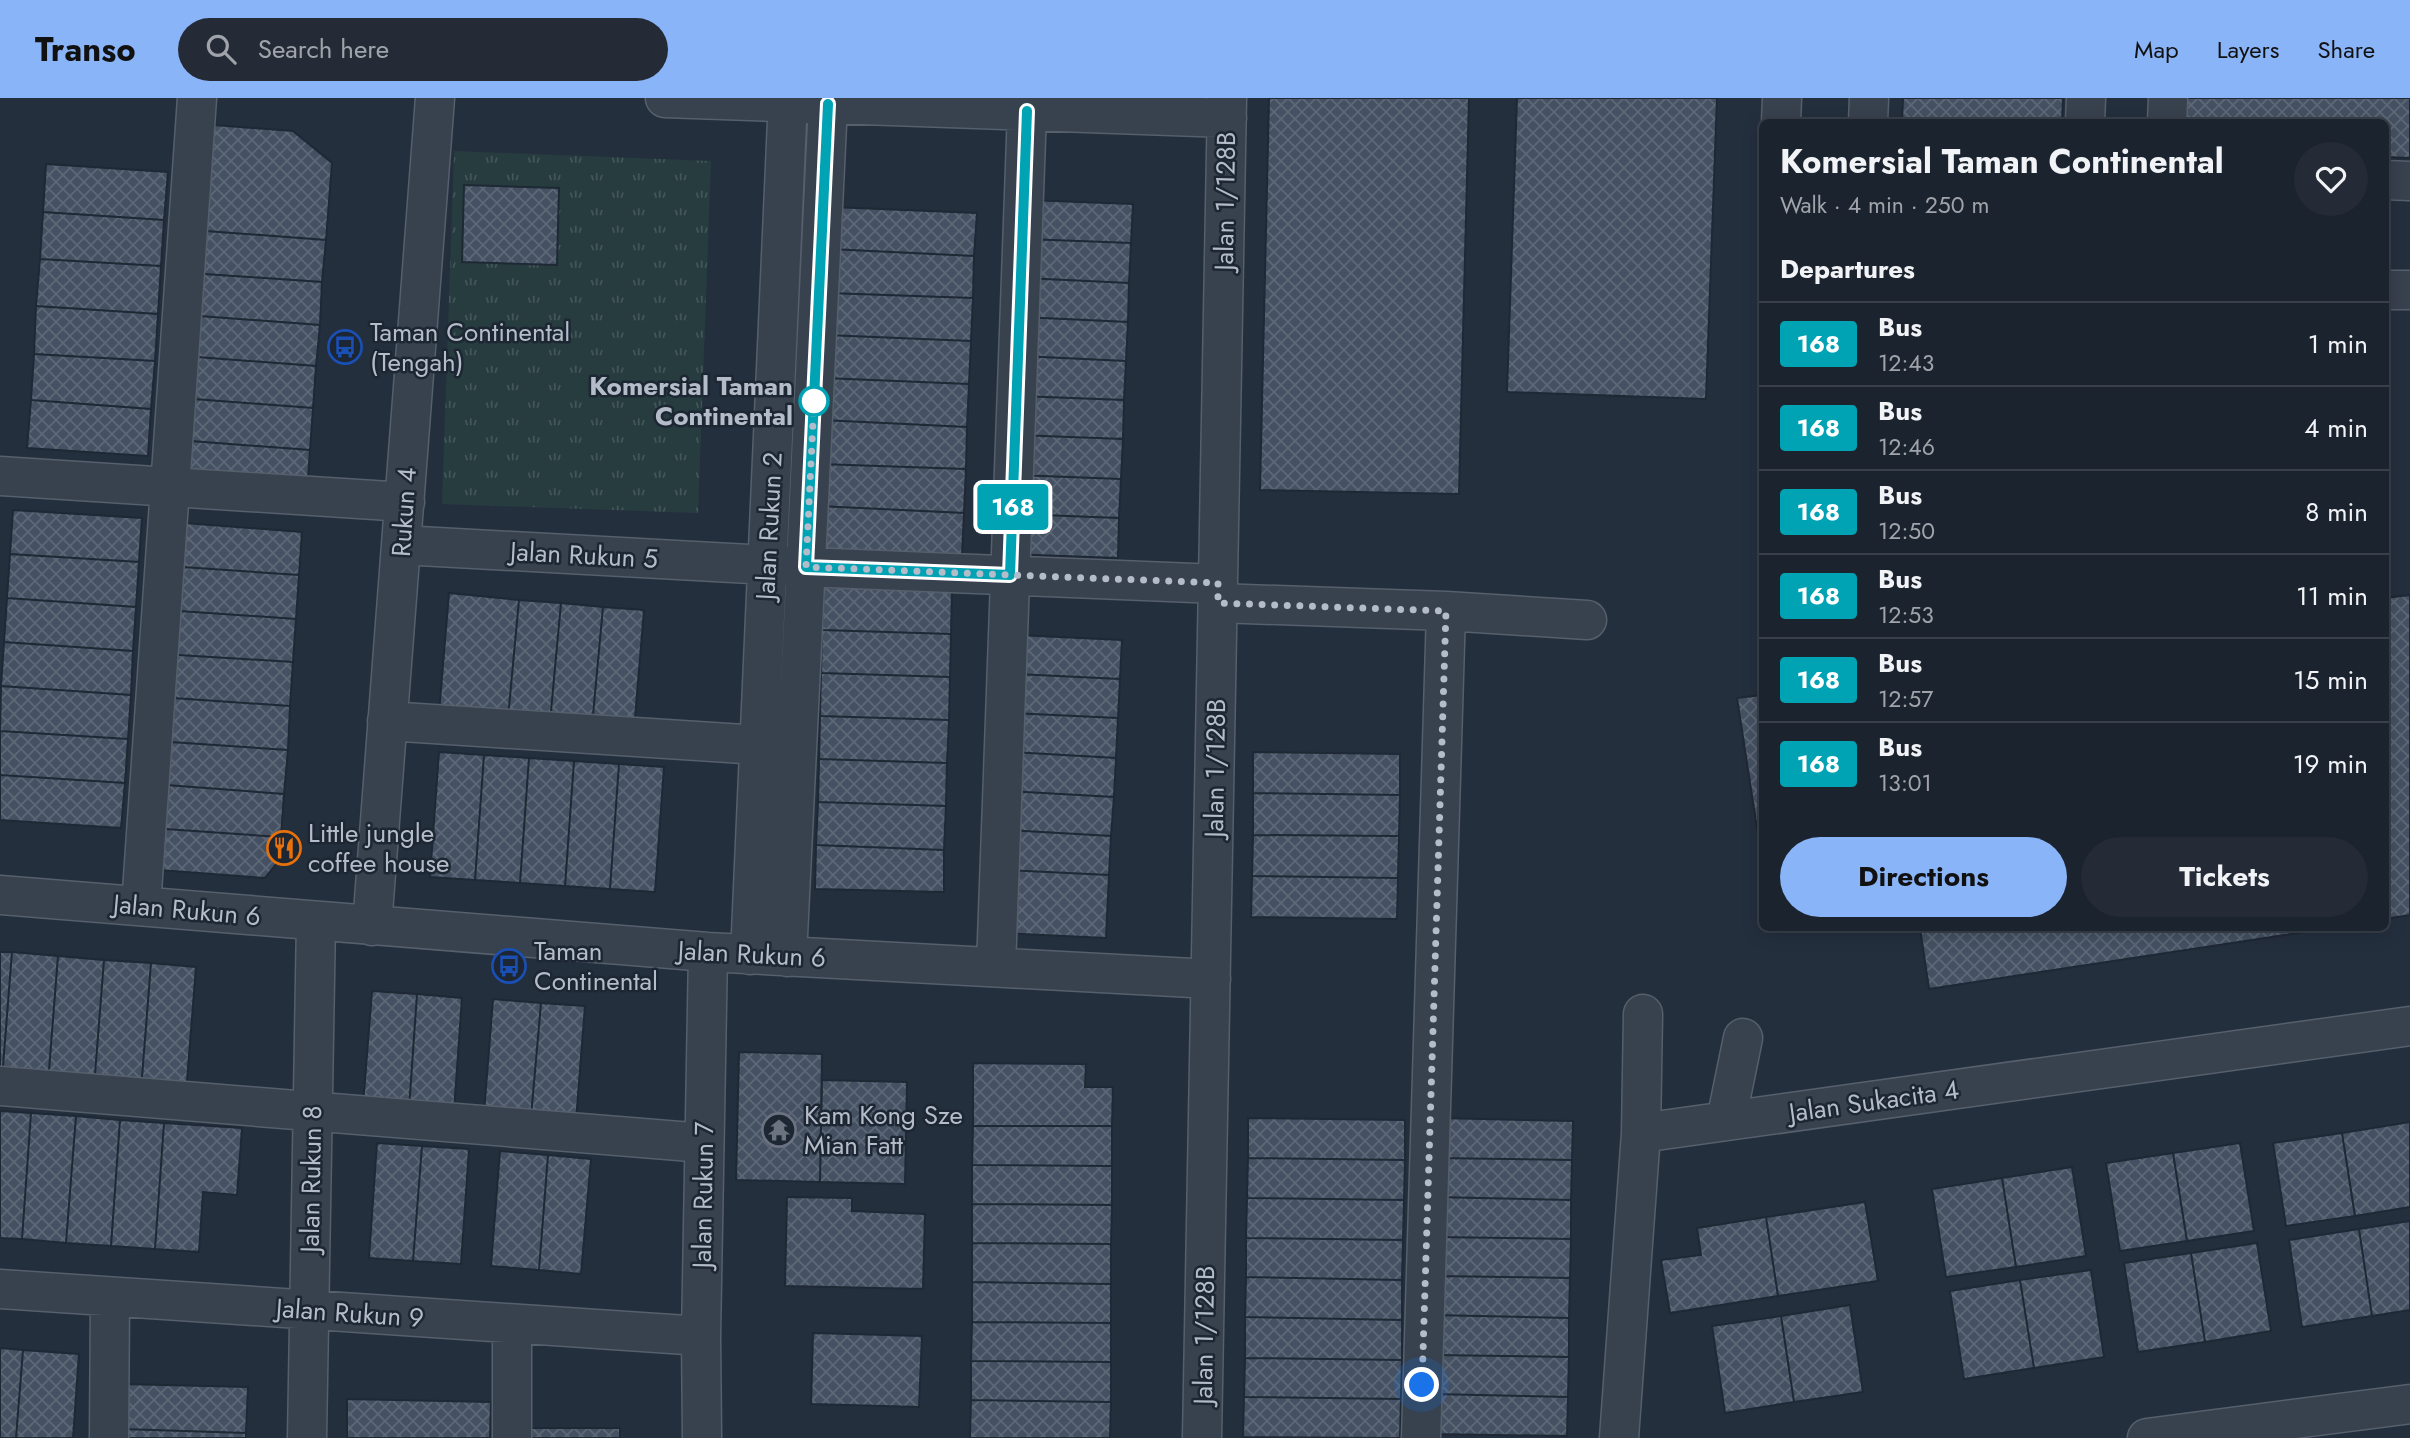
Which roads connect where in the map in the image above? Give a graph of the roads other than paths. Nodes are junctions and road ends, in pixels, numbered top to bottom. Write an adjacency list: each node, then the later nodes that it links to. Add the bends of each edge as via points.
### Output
1 (197, 98): 21 (street)
2 (435, 98): 22 (street, Rukun 4)
3 (665, 98): 8 (street)
4 (1782, 98): 12 (street)
5 (1869, 98): 13 (street)
6 (2086, 98): 14 (street)
7 (2168, 98): 15 (street)
8 (788, 100): 9 (street); 24 (street, Jalan Rukun 2)
9 (828, 104): 11 (street); 25 (street)
10 (1227, 108): 11 (street); 27 (street, Jalan 1/128B)
11 (1027, 111): 26 (street)
12 (1781, 119)
13 (1868, 119)
14 (2085, 119)
15 (2167, 119)
16 (2389, 180): 17 (street)
17 (2410, 181)
18 (2389, 290): 19 (street)
19 (2410, 290)
20 (0, 476): 21 (street)
21 (170, 486): 22 (street); 33 (street)
22 (405, 502): 23 (street, Rukun 4)
23 (401, 545): 24 (street, Jalan Rukun 5); 30 (street, Rukun 4)
24 (767, 565): 25 (street, Jalan Rukun 5); 31 (street, Jalan Rukun 2)
25 (806, 567): 26 (street, Jalan Rukun 5); 37 (street)
26 (1010, 575): 27 (street, Jalan Rukun 5); 38 (street)
27 (1218, 593): 28 (street, Jalan Rukun 5); 39 (street, Jalan 1/128B)
28 (1446, 611): 29 (street, Jalan Rukun 5); 59 (street)
29 (1587, 620)
30 (387, 721): 31 (street); 35 (street, Rukun 4)
31 (759, 745): 37 (street, Jalan Rukun 2)
32 (0, 895): 33 (street, Jalan Rukun 6)
33 (141, 906): 34 (street, Jalan Rukun 6)
34 (316, 920): 35 (street, Jalan Rukun 6); 44 (street, Jalan Rukun 8)
35 (372, 926): 36 (street, Jalan Rukun 6)
36 (708, 953): 37 (street, Jalan Rukun 6); 47 (street, Jalan Rukun 7)
37 (768, 956): 38 (street, Jalan Rukun 6)
38 (996, 967): 39 (street, Jalan Rukun 6)
39 (1211, 979): 58 (street, Jalan 1/128B)
40 (1643, 1014): 46 (street)
41 (2410, 1026): 45 (street, Jalan Sukacita 4)
42 (1743, 1038): 45 (street)
43 (0, 1086): 44 (street)
44 (313, 1110): 47 (street); 50 (street, Jalan Rukun 8)
45 (1726, 1121): 46 (street, Jalan Sukacita 4)
46 (1641, 1133): 60 (street)
47 (704, 1143): 52 (street, Jalan Rukun 7)
48 (0, 1289): 49 (street, Jalan Rukun 9)
49 (110, 1297): 50 (street, Jalan Rukun 9); 54 (street)
50 (309, 1310): 51 (street, Jalan Rukun 9); 55 (street, Jalan Rukun 8)
51 (512, 1324): 52 (street, Jalan Rukun 9); 56 (street)
52 (701, 1336): 57 (street, Jalan Rukun 7)
53 (2410, 1404): 61 (street)
54 (109, 1438)
55 (307, 1438)
56 (512, 1438)
57 (702, 1438)
58 (1202, 1438)
59 (1421, 1438)
60 (1619, 1438)
61 (2147, 1438)

